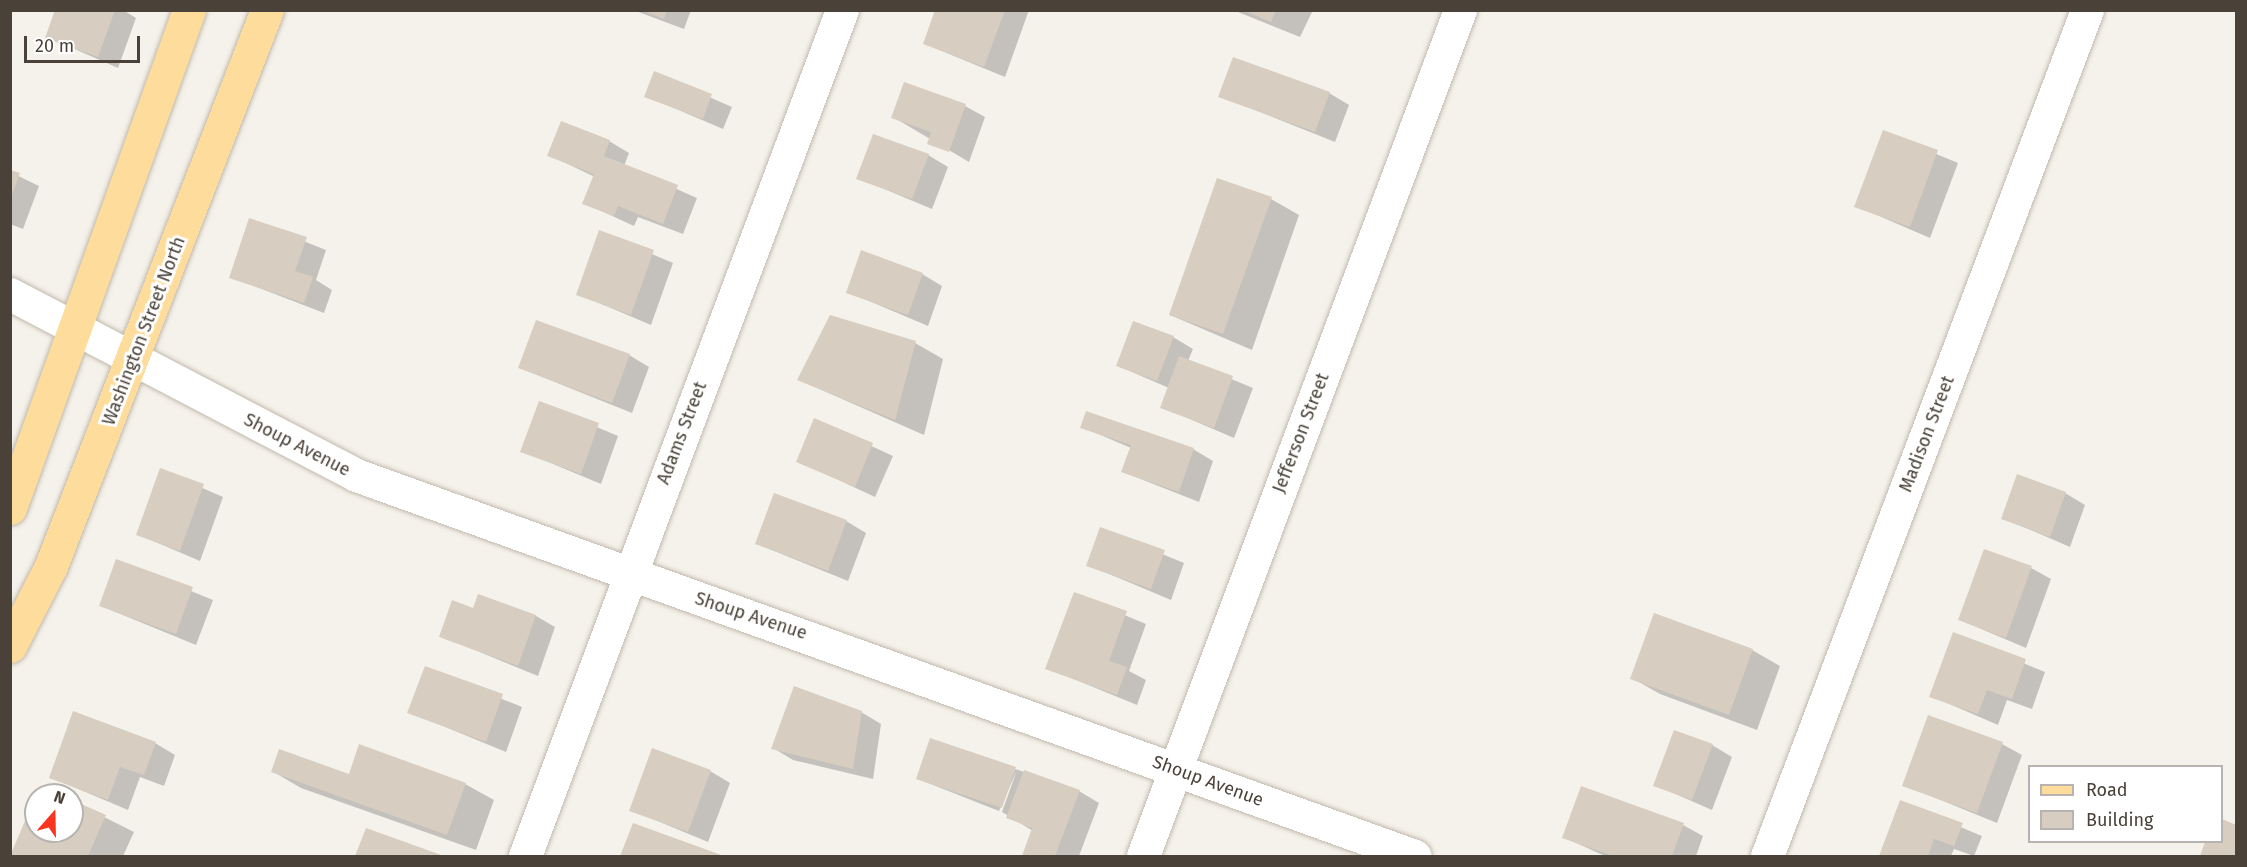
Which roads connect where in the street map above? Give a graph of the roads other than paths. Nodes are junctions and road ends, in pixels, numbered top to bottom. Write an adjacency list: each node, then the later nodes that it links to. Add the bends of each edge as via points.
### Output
1 (189, 10): 7 (main road)
2 (267, 10): 8 (main road, Washington Street North)
3 (842, 10): 10 (street, Adams Street)
4 (1460, 10): 12 (street, Jefferson Street)
5 (2087, 10): 16 (street, Madison Street)
6 (10, 294): 7 (street, Shoup Avenue)
7 (72, 328): 8 (street, Shoup Avenue); 9 (main road)
8 (132, 362): 10 (street, Shoup Avenue, via 356,475); 11 (main road, Washington Street North, via 51,567)
9 (10, 508)
10 (627, 577): 12 (street, Shoup Avenue, via 747,613); 13 (street, Adams Street)
11 (10, 646)
12 (1176, 769): 14 (street, Jefferson Street); 15 (street, Shoup Avenue)
13 (525, 856)
14 (1143, 856)
15 (1415, 856)
16 (1767, 856)

